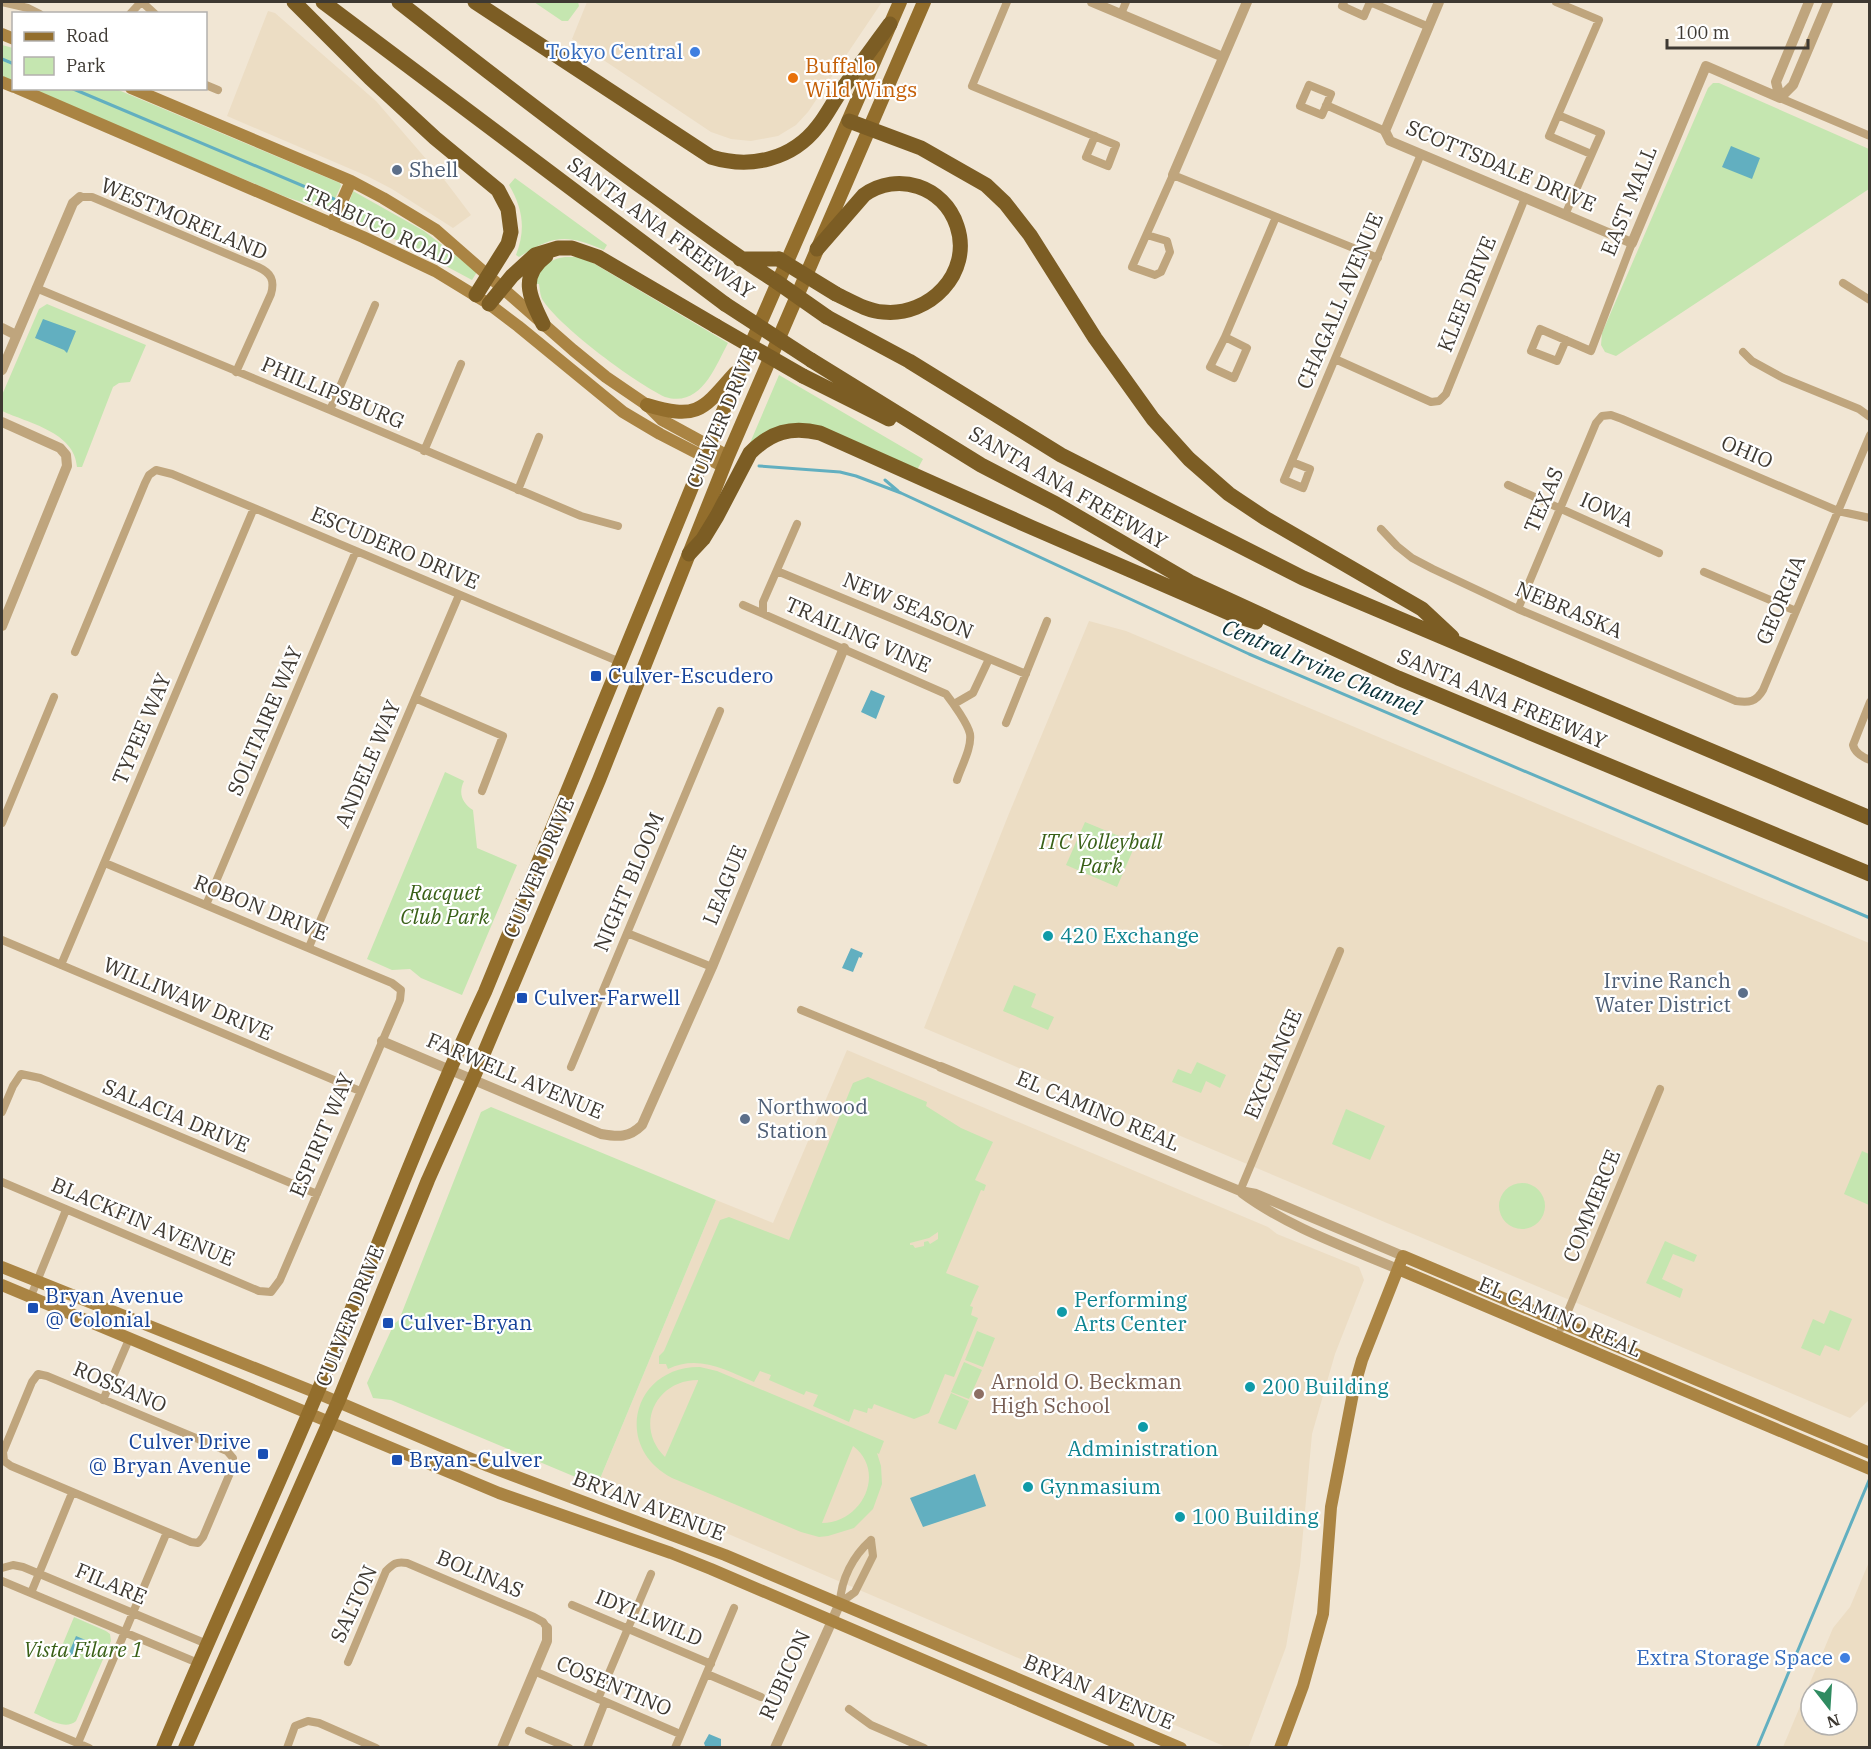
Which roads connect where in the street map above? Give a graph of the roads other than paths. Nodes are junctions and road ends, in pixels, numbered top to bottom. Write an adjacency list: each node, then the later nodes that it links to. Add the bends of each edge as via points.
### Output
1 (2, 2): 19 (street)
2 (141, 2): 20 (street)
3 (294, 2): 52 (highway, via 435,138 498,190 508,209 511,232)
4 (323, 2): 83 (highway, SANTA ANA FREEWAY, bridge, via 725,304)
5 (399, 2): 51 (highway, SANTA ANA FREEWAY, via 493,76)
6 (475, 2): 22 (highway, via 711,157 743,163 775,158 804,142)
7 (900, 2): 22 (main road, CULVER DRIVE)
8 (924, 2): 33 (main road, CULVER DRIVE)
9 (1007, 2): 35 (street, via 972,86)
10 (1092, 2): 21 (street)
11 (1126, 2): 21 (street)
12 (1247, 2): 24 (street)
13 (1344, 2): 14 (street, via 1342,6 1364,16)
14 (1370, 2): 23 (street)
15 (1439, 2): 23 (street)
16 (1556, 2): 31 (street, via 1599,20)
17 (1809, 2): 29 (street, via 1776,82)
18 (1828, 2): 29 (street, via 1793,85)
19 (36, 12)
20 (153, 12)
21 (1121, 14): 24 (street)
22 (890, 24): 32 (main road, CULVER DRIVE)
23 (1429, 27): 34 (street)
24 (1223, 57): 39 (street)
25 (207, 84): 28 (street)
26 (20, 90): 45 (main road, TRABUCO ROAD)
27 (136, 90): 40 (main road, TRABUCO ROAD)
28 (218, 90)
29 (1780, 98): 36 (street); 47 (street, EAST MALL, via 1706,66)
30 (1326, 105): 34 (street, SCOTTSDALE DRIVE)
31 (1558, 115): 38 (street, via 1601,133); 38 (street, via 1548,136)
32 (849, 121): 33 (highway); 69 (main road, CULVER DRIVE)
33 (869, 130): 49 (main road, CULVER DRIVE); 106 (highway, via 921,148 986,185 1005,203 1030,234 1095,338 1153,419 1209,477 1265,518 1422,609)
34 (1385, 131): 37 (street, SCOTTSDALE DRIVE, via 1390,141)
35 (1095, 136)
36 (1869, 136)
37 (1422, 154): 42 (street, SCOTTSDALE DRIVE); 50 (street, CHAGALL AVENUE)
38 (1592, 154): 43 (street)
39 (1173, 175): 44 (street); 46 (street)
40 (351, 181): 45 (main road); 52 (main road, TRABUCO ROAD, via 436,230)
41 (80, 197): 55 (street, via 73,203); 71 (street, WESTMORELAND, via 92,197 258,267 272,277 271,294)
42 (1524, 198): 43 (street, SCOTTSDALE DRIVE); 67 (street, KLEE DRIVE, via 1446,394 1439,401 1431,402)
43 (1565, 215): 47 (street, SCOTTSDALE DRIVE)
44 (1276, 217): 50 (street); 63 (street)
45 (333, 224): 56 (main road, TRABUCO ROAD, via 399,252)
46 (1147, 235): 46 (street, via 1167,241 1170,252 1161,272 1155,275 1132,267)
47 (1632, 243): 64 (street, EAST MALL, via 1591,351)
48 (558, 248): 54 (highway, via 535,255); 60 (highway, via 536,264 530,274 530,295); 83 (highway, bridge, via 572,248 598,257 803,376)
49 (817, 249): 51 (highway, bridge, via 864,195 887,184 907,183 923,188 948,209 957,226 960,249 958,263 943,289 928,302 897,313 881,312 836,294 778,259); 81 (main road, CULVER DRIVE)
50 (1378, 258): 67 (street, CHAGALL AVENUE)
51 (745, 260): 106 (highway, SANTA ANA FREEWAY, bridge, via 826,316 909,361 1061,455 1303,578)
52 (489, 275): 54 (main road, TRABUCO ROAD); 56 (highway)
53 (1843, 283): 57 (street)
54 (502, 286): 58 (highway); 60 (main road, TRABUCO ROAD)
55 (36, 288): 62 (street); 71 (street, PHILLIPSBURG)
56 (476, 295): 58 (main road, TRABUCO ROAD)
57 (1869, 300)
58 (489, 304): 80 (main road, TRABUCO ROAD, via 615,406 660,434)
59 (375, 305): 73 (street)
60 (543, 324): 72 (main road, TRABUCO ROAD, via 606,377)
61 (2, 328): 62 (street)
62 (16, 335): 66 (street)
63 (1225, 338): 63 (street, via 1247,348 1234,378 1210,368)
64 (1566, 340)
65 (1743, 352): 75 (street, via 1774,374 1859,409)
66 (5, 353): 70 (street)
67 (1335, 359): 82 (street, CHAGALL AVENUE)
68 (461, 364): 79 (street)
69 (742, 365): 72 (main road, via 699,409 673,412); 80 (main road, CULVER DRIVE)
70 (2, 370)
71 (236, 372): 73 (street, PHILLIPSBURG)
72 (647, 405): 80 (main road, TRABUCO ROAD)
73 (330, 410): 79 (street, PHILLIPSBURG)
74 (1611, 415): 87 (street, TEXAS, via 1602,416 1596,423); 88 (street, OHIO)
75 (1869, 417)
76 (2, 422): 104 (street, via 60,448 66,455 67,466)
77 (1869, 435): 88 (street, GEORGIA)
78 (539, 437): 85 (street)
79 (424, 451): 85 (street, PHILLIPSBURG)
80 (706, 452): 81 (main road, TRABUCO ROAD); 110 (main road, CULVER DRIVE)
81 (726, 462): 95 (main road, CULVER DRIVE)
82 (1292, 462)
83 (981, 465): 105 (highway, SANTA ANA FREEWAY, via 1190,582)
84 (1508, 485): 87 (street, IOWA)
85 (518, 490): 91 (street, PHILLIPSBURG, via 581,516)
86 (254, 508): 93 (street, ESCUDERO DRIVE); 108 (street, ESCUDERO DRIVE, via 172,474 156,470 149,475); 124 (street, TYPEE WAY)
87 (1560, 509): 94 (street, IOWA); 100 (street, TEXAS)
88 (1838, 511): 89 (street, OHIO); 101 (street, GEORGIA)
89 (1869, 518)
90 (798, 524): 96 (street)
91 (618, 526)
92 (1381, 529): 100 (street, NEBRASKA, via 1412,558)
93 (356, 551): 98 (street, ESCUDERO DRIVE); 126 (street, SOLITAIRE WAY)
94 (1659, 553)
95 (688, 554): 105 (highway, via 703,539 750,453 760,443 787,430 808,430 1234,615); 139 (main road, CULVER DRIVE, via 599,780)
96 (777, 571): 102 (street, via 763,602); 109 (street, NEW SEASON)
97 (1704, 572): 101 (street)
98 (459, 594): 110 (street, ESCUDERO DRIVE); 113 (street, ANDELE WAY)
99 (743, 605): 102 (street, TRAILING VINE)
100 (1518, 609): 114 (street, NEBRASKA, via 1736,701)
101 (1796, 611): 114 (street, GEORGIA, via 1763,690)
102 (763, 614): 107 (street, TRAILING VINE)
103 (1047, 621): 111 (street)
104 (2, 626)
105 (1317, 641): 125 (highway, SANTA ANA FREEWAY)
106 (1461, 646): 122 (highway, SANTA ANA FREEWAY)
107 (844, 648): 116 (street, TRAILING VINE, via 946,694); 132 (street, LEAGUE)
108 (75, 652)
109 (989, 659): 111 (street, NEW SEASON); 116 (street, via 973,693)
110 (620, 662): 138 (main road, CULVER DRIVE, via 485,992)
111 (1026, 674): 118 (street)
112 (54, 697): 123 (street)
113 (415, 698): 121 (street, via 503,736); 129 (street, ANDELE WAY)
114 (1754, 701)
115 (1869, 702): 119 (street, via 1855,739 1855,750)
116 (954, 705): 120 (street, TRAILING VINE, via 970,734)
117 (720, 711): 127 (street, NIGHT BLOOM)
118 (1006, 723)
119 (1869, 760)
120 (957, 780)
121 (482, 791)
122 (1869, 818)
123 (2, 823)
124 (105, 863): 126 (street, ROBON DRIVE); 131 (street, TYPEE WAY)
125 (1869, 874)
126 (206, 905): 129 (street, ROBON DRIVE)
127 (627, 933): 132 (street); 136 (street, NIGHT BLOOM)
128 (2, 940): 131 (street, WILLIWAW DRIVE)
129 (309, 947): 133 (street, ROBON DRIVE)
130 (1340, 951): 145 (street, EXCHANGE)
131 (61, 964): 141 (street, WILLIWAW DRIVE)
132 (712, 967): 143 (street, LEAGUE, via 642,1125)
133 (401, 990): 135 (street, ESPIRIT WAY)
134 (801, 1011): 137 (street)
135 (382, 1041): 138 (street, FARWELL AVENUE); 141 (street, ESPIRIT WAY)
136 (571, 1067)
137 (941, 1067): 145 (street, EL CAMINO REAL)
138 (449, 1069): 139 (street, FARWELL AVENUE); 158 (main road, CULVER DRIVE)
139 (473, 1079): 143 (street, FARWELL AVENUE, via 601,1134 620,1137); 160 (main road, CULVER DRIVE)
140 (1660, 1089): 155 (street, COMMERCE)
141 (360, 1091): 146 (street, ESPIRIT WAY)
142 (2, 1112): 146 (street, SALACIA DRIVE, via 21,1074 40,1078)
143 (634, 1133)
144 (2, 1182): 147 (street, BLACKFIN AVENUE)
145 (1240, 1191): 148 (street, EL CAMINO REAL, via 1256,1194); 150 (street, EL CAMINO REAL, via 1299,1226)
146 (316, 1194): 153 (street, ESPIRIT WAY, via 280,1280)
147 (66, 1210): 151 (street); 153 (street, BLACKFIN AVENUE, via 259,1291)
148 (1403, 1256): 150 (main road); 155 (main road, EL CAMINO REAL)
149 (5, 1268): 151 (main road, BRYAN AVENUE); 152 (street)
150 (1398, 1269): 157 (main road, EL CAMINO REAL); 207 (main road, via 1354,1388 1331,1507 1323,1614)
151 (37, 1281): 154 (street); 158 (main road, BRYAN AVENUE)
152 (2, 1285): 154 (main road, BRYAN AVENUE)
153 (271, 1292)
154 (31, 1296): 156 (main road, BRYAN AVENUE)
155 (1563, 1324): 157 (street, COMMERCE); 163 (main road, EL CAMINO REAL)
156 (130, 1337): 159 (street); 161 (main road, BRYAN AVENUE)
157 (1557, 1337): 164 (main road, EL CAMINO REAL)
158 (317, 1393): 160 (main road, BRYAN AVENUE); 161 (main road, CULVER DRIVE)
159 (103, 1400): 165 (street, ROSSANO, via 38,1374 3,1452 4,1461 11,1466); 166 (street, ROSSANO, via 227,1451 233,1458 233,1466 198,1543)
160 (338, 1402): 162 (main road, CULVER DRIVE); 173 (main road, BRYAN AVENUE, via 488,1466 643,1522)
161 (309, 1413): 162 (main road, BRYAN AVENUE); 181 (main road, CULVER DRIVE)
162 (329, 1421): 177 (main road, BRYAN AVENUE, via 499,1493 671,1553); 197 (main road, CULVER DRIVE)
163 (1865, 1451)
164 (1869, 1469)
165 (72, 1493): 166 (street); 169 (street)
166 (166, 1532): 176 (street)
167 (394, 1563): 178 (street, BOLINAS, via 407,1563 514,1608 543,1622); 182 (street, SALTON, via 386,1571)
168 (2, 1568): 169 (street, FILARE, via 13,1565)
169 (39, 1573): 172 (street); 176 (street, FILARE)
170 (651, 1574): 179 (street)
171 (2, 1581): 172 (street, FILARE)
172 (31, 1593): 180 (street, FILARE)
173 (840, 1603): 173 (street, via 855,1592 873,1556 872,1540 859,1551 841,1587); 177 (street, RUBICON); 206 (main road, BRYAN AVENUE)
174 (572, 1605): 179 (street, IDYLLWILD)
175 (734, 1608): 184 (street)
176 (133, 1613): 180 (street); 181 (street, FILARE)
177 (831, 1620): 194 (street, RUBICON); 205 (main road, BRYAN AVENUE)
178 (547, 1628): 185 (street, via 547,1641)
179 (627, 1629): 184 (street, IDYLLWILD); 188 (street)
180 (125, 1632): 183 (street, FILARE); 193 (street)
181 (207, 1644): 183 (main road, CULVER DRIVE)
182 (348, 1662)
183 (198, 1663): 196 (main road, CULVER DRIVE)
184 (711, 1664): 186 (street)
185 (534, 1671): 188 (street, COSENTINO); 200 (street)
186 (707, 1674): 187 (street, IDYLLWILD); 192 (street)
187 (761, 1697)
188 (602, 1701): 192 (street, COSENTINO); 202 (street)
189 (849, 1709): 204 (street, via 871,1725)
190 (2, 1711): 193 (street)
191 (529, 1731): 201 (street)
192 (680, 1734): 203 (street)
193 (78, 1743): 195 (street)
194 (775, 1747)
195 (89, 1748)
196 (163, 1748)
197 (185, 1748)
198 (287, 1748): 199 (street, via 295,1726 308,1721)
199 (376, 1748)
200 (502, 1748)
201 (570, 1748)
202 (587, 1748)
203 (675, 1748)
204 (924, 1748)
205 (1129, 1748)
206 (1180, 1748)
207 (1280, 1748)

